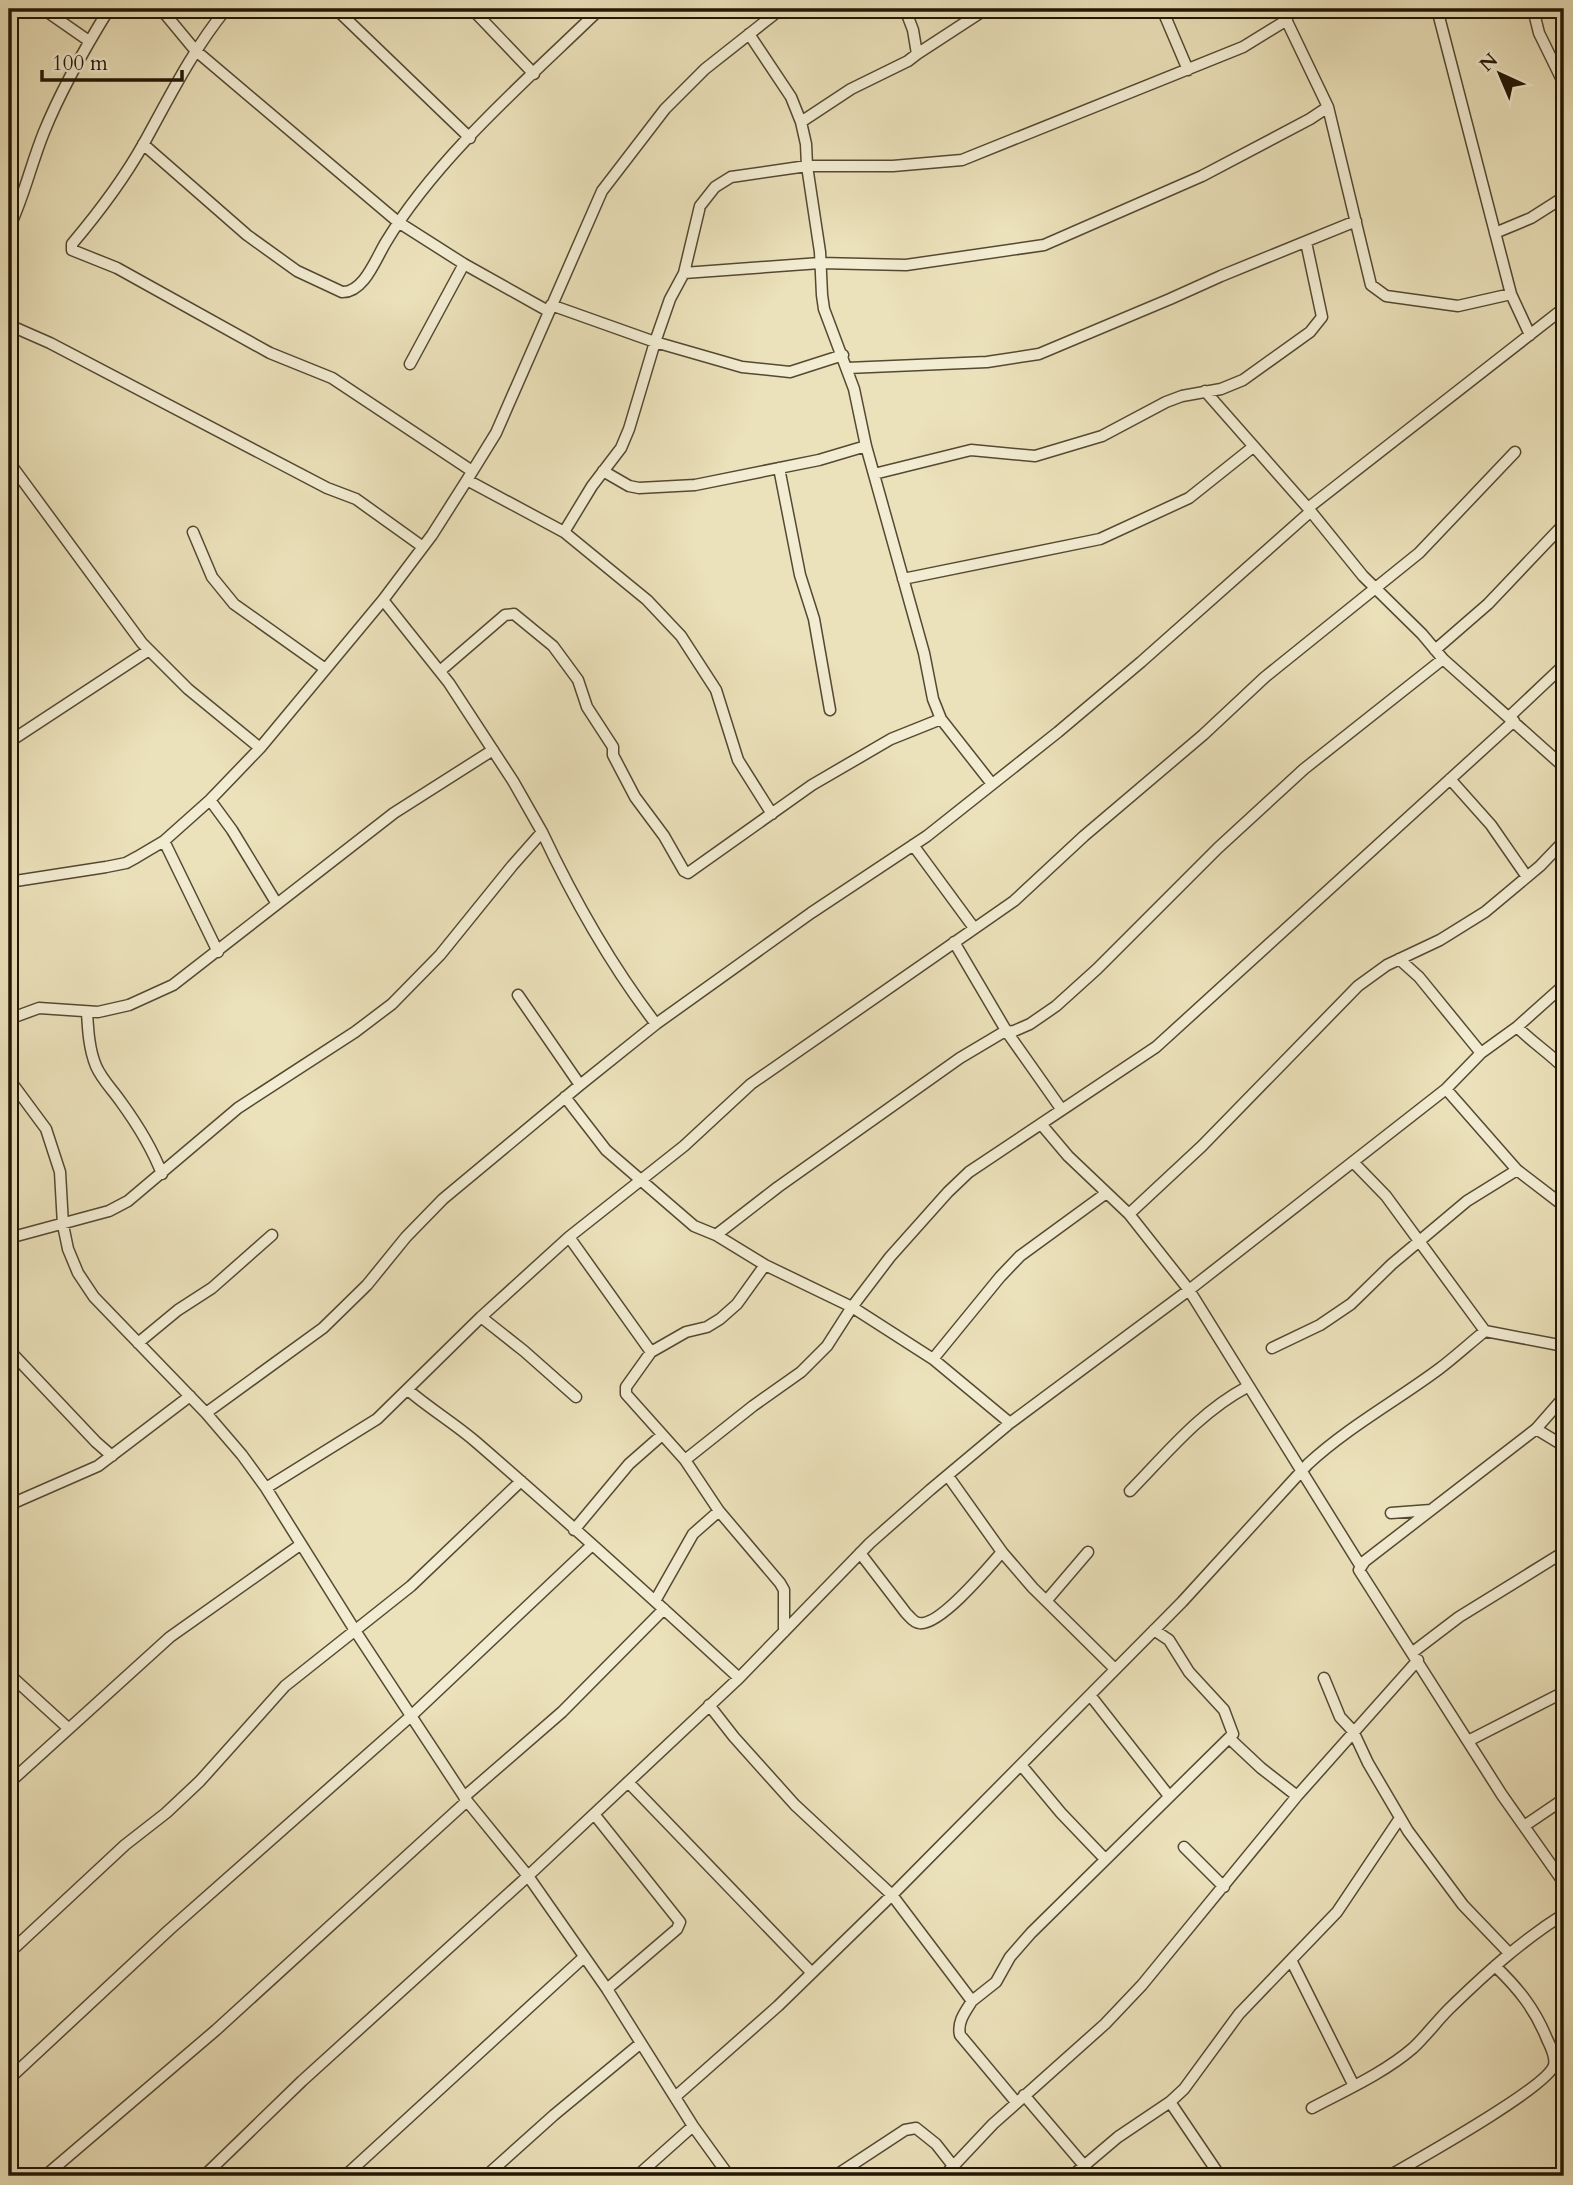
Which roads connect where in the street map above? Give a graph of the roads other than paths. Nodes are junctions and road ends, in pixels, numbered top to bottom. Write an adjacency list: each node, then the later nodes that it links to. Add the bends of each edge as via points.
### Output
1 (43, 9): 17 (street)
2 (109, 9): 17 (street)
3 (161, 9): 18 (street)
4 (226, 9): 18 (street)
5 (336, 9): 25 (street)
6 (471, 9): 21 (street)
7 (600, 9): 21 (street)
8 (781, 9): 16 (street)
9 (905, 9): 19 (street)
10 (986, 9): 19 (street)
11 (1162, 9): 20 (street)
12 (1281, 9): 15 (street)
13 (1437, 9): 32 (street)
14 (1533, 9): 22 (street, via 1539,33)
15 (1287, 20): 20 (street, via 1243,47); 23 (street)
16 (749, 34): 24 (street, via 791,97); 38 (street, via 665,109 602,191)
17 (89, 41): 31 (street, via 44,132)
18 (195, 50): 26 (street); 30 (street)
19 (917, 54): 24 (street)
20 (1188, 70): 27 (street, via 962,160)
21 (534, 74): 25 (street)
22 (1564, 84)
23 (1328, 107): 29 (street); 34 (street, via 1202,176 1044,245 906,265)
24 (801, 122): 27 (street)
25 (470, 138): 30 (street)
26 (143, 144): 30 (street, via 247,235 297,271 342,292 361,284); 54 (street, via 101,210 72,244 74,253 117,268 270,353 332,378)
27 (807, 166): 34 (street); 36 (street, via 731,177 715,187 700,206)
28 (1564, 197): 32 (street)
29 (1356, 221): 33 (street); 37 (street, via 1368,278 1386,296 1458,306)
30 (398, 222): 35 (street)
31 (9, 228)
32 (1495, 233): 37 (street)
33 (1306, 242): 45 (street, via 1038,354 987,362); 46 (street, via 1322,312 1316,325 1242,380)
34 (821, 263): 36 (street); 43 (street, via 824,309)
35 (464, 264): 38 (street); 44 (street)
36 (684, 273): 42 (street)
37 (1511, 295): 41 (street)
38 (550, 308): 42 (street); 54 (street, via 496,433)
39 (1564, 308): 41 (street)
40 (9, 325): 59 (street, via 356,499)
41 (1530, 335): 55 (street)
42 (655, 342): 43 (street, via 742,367 790,372); 52 (street, via 629,429)
43 (843, 355): 45 (street)
44 (410, 364)
45 (847, 368): 47 (street)
46 (1205, 391): 48 (street); 53 (street, via 1166,402 1102,436 1035,456 971,450)
47 (866, 446): 51 (street); 53 (street)
48 (1253, 447): 55 (street); 60 (street, via 1189,498 1100,539)
49 (1515, 452): 61 (street, via 1419,553)
50 (10, 466): 63 (street)
51 (779, 468): 52 (street, via 651,489 629,486); 68 (street)
52 (603, 471): 57 (street)
53 (874, 474): 60 (street)
54 (470, 476): 57 (street); 59 (street)
55 (1309, 510): 61 (street); 76 (street, via 1141,662)
56 (1564, 524): 64 (street)
57 (564, 532): 78 (street, via 647,600 681,636 716,690 738,760)
58 (193, 533): 66 (street, via 212,576 234,604)
59 (423, 547): 62 (street)
60 (903, 579): 69 (street)
61 (1374, 587): 64 (street); 86 (street, via 1265,677 1014,901)
62 (383, 600): 66 (street); 67 (street)
63 (149, 650): 71 (street); 72 (street)
64 (1439, 654): 70 (street); 96 (street, via 1218,848 1056,1006 1030,1024)
65 (1564, 665): 70 (street)
66 (324, 668): 72 (street)
67 (440, 671): 73 (street); 78 (street, via 505,615 514,614 568,664 635,797 688,873)
68 (830, 710)
69 (941, 719): 76 (street); 78 (street, via 891,739)
70 (1511, 719): 74 (street); 75 (street)
71 (9, 742)
72 (260, 748): 77 (street)
73 (493, 750): 79 (street); 85 (street, via 394,813)
74 (1564, 768)
75 (1450, 779): 83 (street, via 1491,825); 103 (street, via 1156,1047)
76 (992, 784): 82 (street)
77 (210, 800): 80 (street); 85 (street)
78 (772, 814)
79 (542, 832): 94 (street, via 592,929); 107 (street, via 392,1004 238,1108)
80 (164, 841): 84 (street, via 126,863); 88 (street)
81 (1564, 841): 83 (street)
82 (913, 845): 86 (street); 94 (street)
83 (1527, 877): 89 (street, via 1485,912)
84 (9, 882)
85 (276, 904): 88 (street)
86 (974, 928): 87 (street)
87 (954, 942): 96 (street); 108 (street, via 751,1084)
88 (218, 952): 92 (street, via 173,985 129,1005)
89 (1399, 959): 97 (street); 111 (street, via 1358,986)
90 (1564, 985): 95 (street)
91 (518, 995): 100 (street)
92 (87, 1012): 93 (street, via 39,1008); 107 (street, via 90,1045 100,1075 145,1139)
93 (9, 1019)
94 (656, 1024): 100 (street)
95 (1517, 1027): 97 (street); 98 (street)
96 (1007, 1032): 103 (street); 114 (street, via 950,1065)
97 (1481, 1053): 101 (street)
98 (1564, 1068)
99 (9, 1079): 112 (street, via 46,1129 60,1172)
100 (580, 1085): 102 (street)
101 (1446, 1089): 105 (street); 106 (street)
102 (565, 1097): 108 (street, via 606,1150); 134 (street, via 443,1199 323,1328)
103 (1062, 1110): 104 (street)
104 (1041, 1124): 109 (street); 120 (street, via 969,1172 948,1192)
105 (1353, 1162): 117 (street, via 1386,1196); 119 (street)
106 (1517, 1170): 110 (street); 117 (street, via 1467,1201)
107 (162, 1174): 112 (street, via 128,1201)
108 (641, 1181): 114 (street, via 694,1226); 115 (street)
109 (1105, 1194): 111 (street); 128 (street, via 1020,1256)
110 (1564, 1206)
111 (1129, 1214): 119 (street)
112 (63, 1224): 116 (street); 123 (street, via 78,1273)
113 (272, 1235): 123 (street, via 212,1289)
114 (716, 1236): 118 (street)
115 (569, 1237): 121 (street); 127 (street)
116 (9, 1238)
117 (1418, 1241): 122 (street); 125 (street, via 1351,1304)
118 (765, 1265): 120 (street); 127 (street, via 720,1319)
119 (1189, 1290): 129 (street); 135 (street)
120 (852, 1307): 128 (street); 140 (street, via 827,1346 800,1372)
121 (481, 1317): 130 (street); 132 (street)
122 (1485, 1331): 124 (street); 141 (street, via 1324,1450)
123 (138, 1343): 131 (street)
124 (1564, 1346)
125 (1272, 1348)
126 (9, 1350): 139 (street)
127 (651, 1352): 137 (street, via 625,1390)
128 (933, 1359): 135 (street)
129 (1247, 1387): 141 (street); 145 (street, via 1198,1421)
130 (408, 1390): 143 (street); 144 (street, via 377,1419)
131 (190, 1396): 134 (street); 139 (street)
132 (576, 1397)
133 (1564, 1397): 136 (street)
134 (206, 1413): 144 (street)
135 (1010, 1423): 142 (street)
136 (1536, 1429): 138 (street); 147 (street)
137 (662, 1435): 140 (street); 150 (street, via 629,1464)
138 (1564, 1446)
139 (112, 1456): 146 (street)
140 (685, 1460): 148 (street)
141 (1302, 1472): 157 (street); 160 (street)
142 (948, 1476): 153 (street); 156 (street)
143 (521, 1481): 150 (street); 161 (street, via 411,1587)
144 (267, 1488): 151 (street)
145 (1130, 1491)
146 (9, 1505)
147 (1431, 1510): 149 (street); 157 (street)
148 (719, 1511): 159 (street, via 693,1534); 162 (street, via 784,1590)
149 (1391, 1513)
150 (574, 1530): 152 (street)
151 (300, 1545): 161 (street); 172 (street, via 170,1637)
152 (591, 1546): 159 (street); 171 (street)
153 (1002, 1552): 156 (street, via 959,1600 921,1623 906,1613); 158 (street)
154 (1088, 1552): 158 (street)
155 (1564, 1552): 163 (street, via 1459,1617)
156 (860, 1553): 162 (street)
157 (1360, 1565): 163 (street, via 1361,1576)
158 (1047, 1600): 164 (street)
159 (660, 1605): 166 (street); 181 (street, via 562,1712)
160 (1154, 1630): 164 (street); 174 (street, via 1169,1640 1189,1672 1224,1710 1233,1734)
161 (356, 1632): 171 (street); 193 (street, via 285,1686 200,1781)
162 (784, 1632): 166 (street)
163 (1416, 1656): 173 (street); 175 (street)
164 (1115, 1669): 169 (street)
165 (11, 1676): 172 (street)
166 (738, 1678): 170 (street)
167 (1324, 1678): 173 (street, via 1340,1717)
168 (1564, 1692): 175 (street)
169 (1090, 1695): 176 (street); 179 (street)
170 (709, 1706): 177 (street); 191 (street, via 795,1805)
171 (411, 1716): 181 (street); 202 (street)
172 (68, 1728): 178 (street)
173 (1353, 1731): 180 (street); 184 (street)
174 (1229, 1738): 179 (street); 180 (street)
175 (1468, 1741): 185 (street)
176 (1021, 1765): 187 (street); 191 (street)
177 (628, 1782): 183 (street); 198 (street)
178 (9, 1783)
179 (1169, 1796): 187 (street)
180 (1297, 1796): 190 (street)
181 (465, 1799): 188 (street); 211 (street, via 216,2030)
182 (1564, 1799): 185 (street)
183 (594, 1814): 188 (street); 199 (street, via 680,1922)
184 (1400, 1818): 194 (street, via 1464,1905); 196 (street, via 1336,1912)
185 (1524, 1826): 189 (street)
186 (1184, 1847): 190 (street)
187 (1105, 1859): 200 (street, via 1031,1933 996,1982)
188 (528, 1876): 195 (street); 212 (street)
189 (1564, 1883)
190 (1224, 1886): 205 (street, via 1105,2024)
191 (892, 1895): 198 (street); 200 (street)
192 (1564, 1914): 194 (street)
193 (9, 1953)
194 (1509, 1953): 197 (street)
195 (584, 1957): 199 (street); 213 (street)
196 (1291, 1960): 203 (street); 206 (street, via 1244,2008 1196,2075)
197 (1494, 1966): 203 (street, via 1411,2049); 223 (street, via 1532,2008 1551,2047 1552,2069 1521,2096)
198 (812, 1973): 204 (street)
199 (607, 1989): 201 (street)
200 (972, 2001): 205 (street, via 962,2016 960,2035)
201 (641, 2043): 204 (street); 214 (street)
202 (9, 2079)
203 (1354, 2086): 207 (street)
204 (676, 2097): 208 (street)
205 (1020, 2098): 209 (street); 210 (street)
206 (1170, 2102): 209 (street); 222 (street)
207 (1312, 2108)
208 (693, 2126): 215 (street); 216 (street)
209 (1085, 2165): 220 (street); 221 (street)
210 (953, 2166): 217 (street, via 916,2128 905,2130); 218 (street); 219 (street)
211 (45, 2176)
212 (204, 2176)
213 (345, 2176)
214 (486, 2176)
215 (637, 2176)
216 (729, 2176)
217 (835, 2176)
218 (944, 2176)
219 (961, 2176)
220 (1072, 2176)
221 (1093, 2176)
222 (1220, 2176)
223 (1389, 2176)

